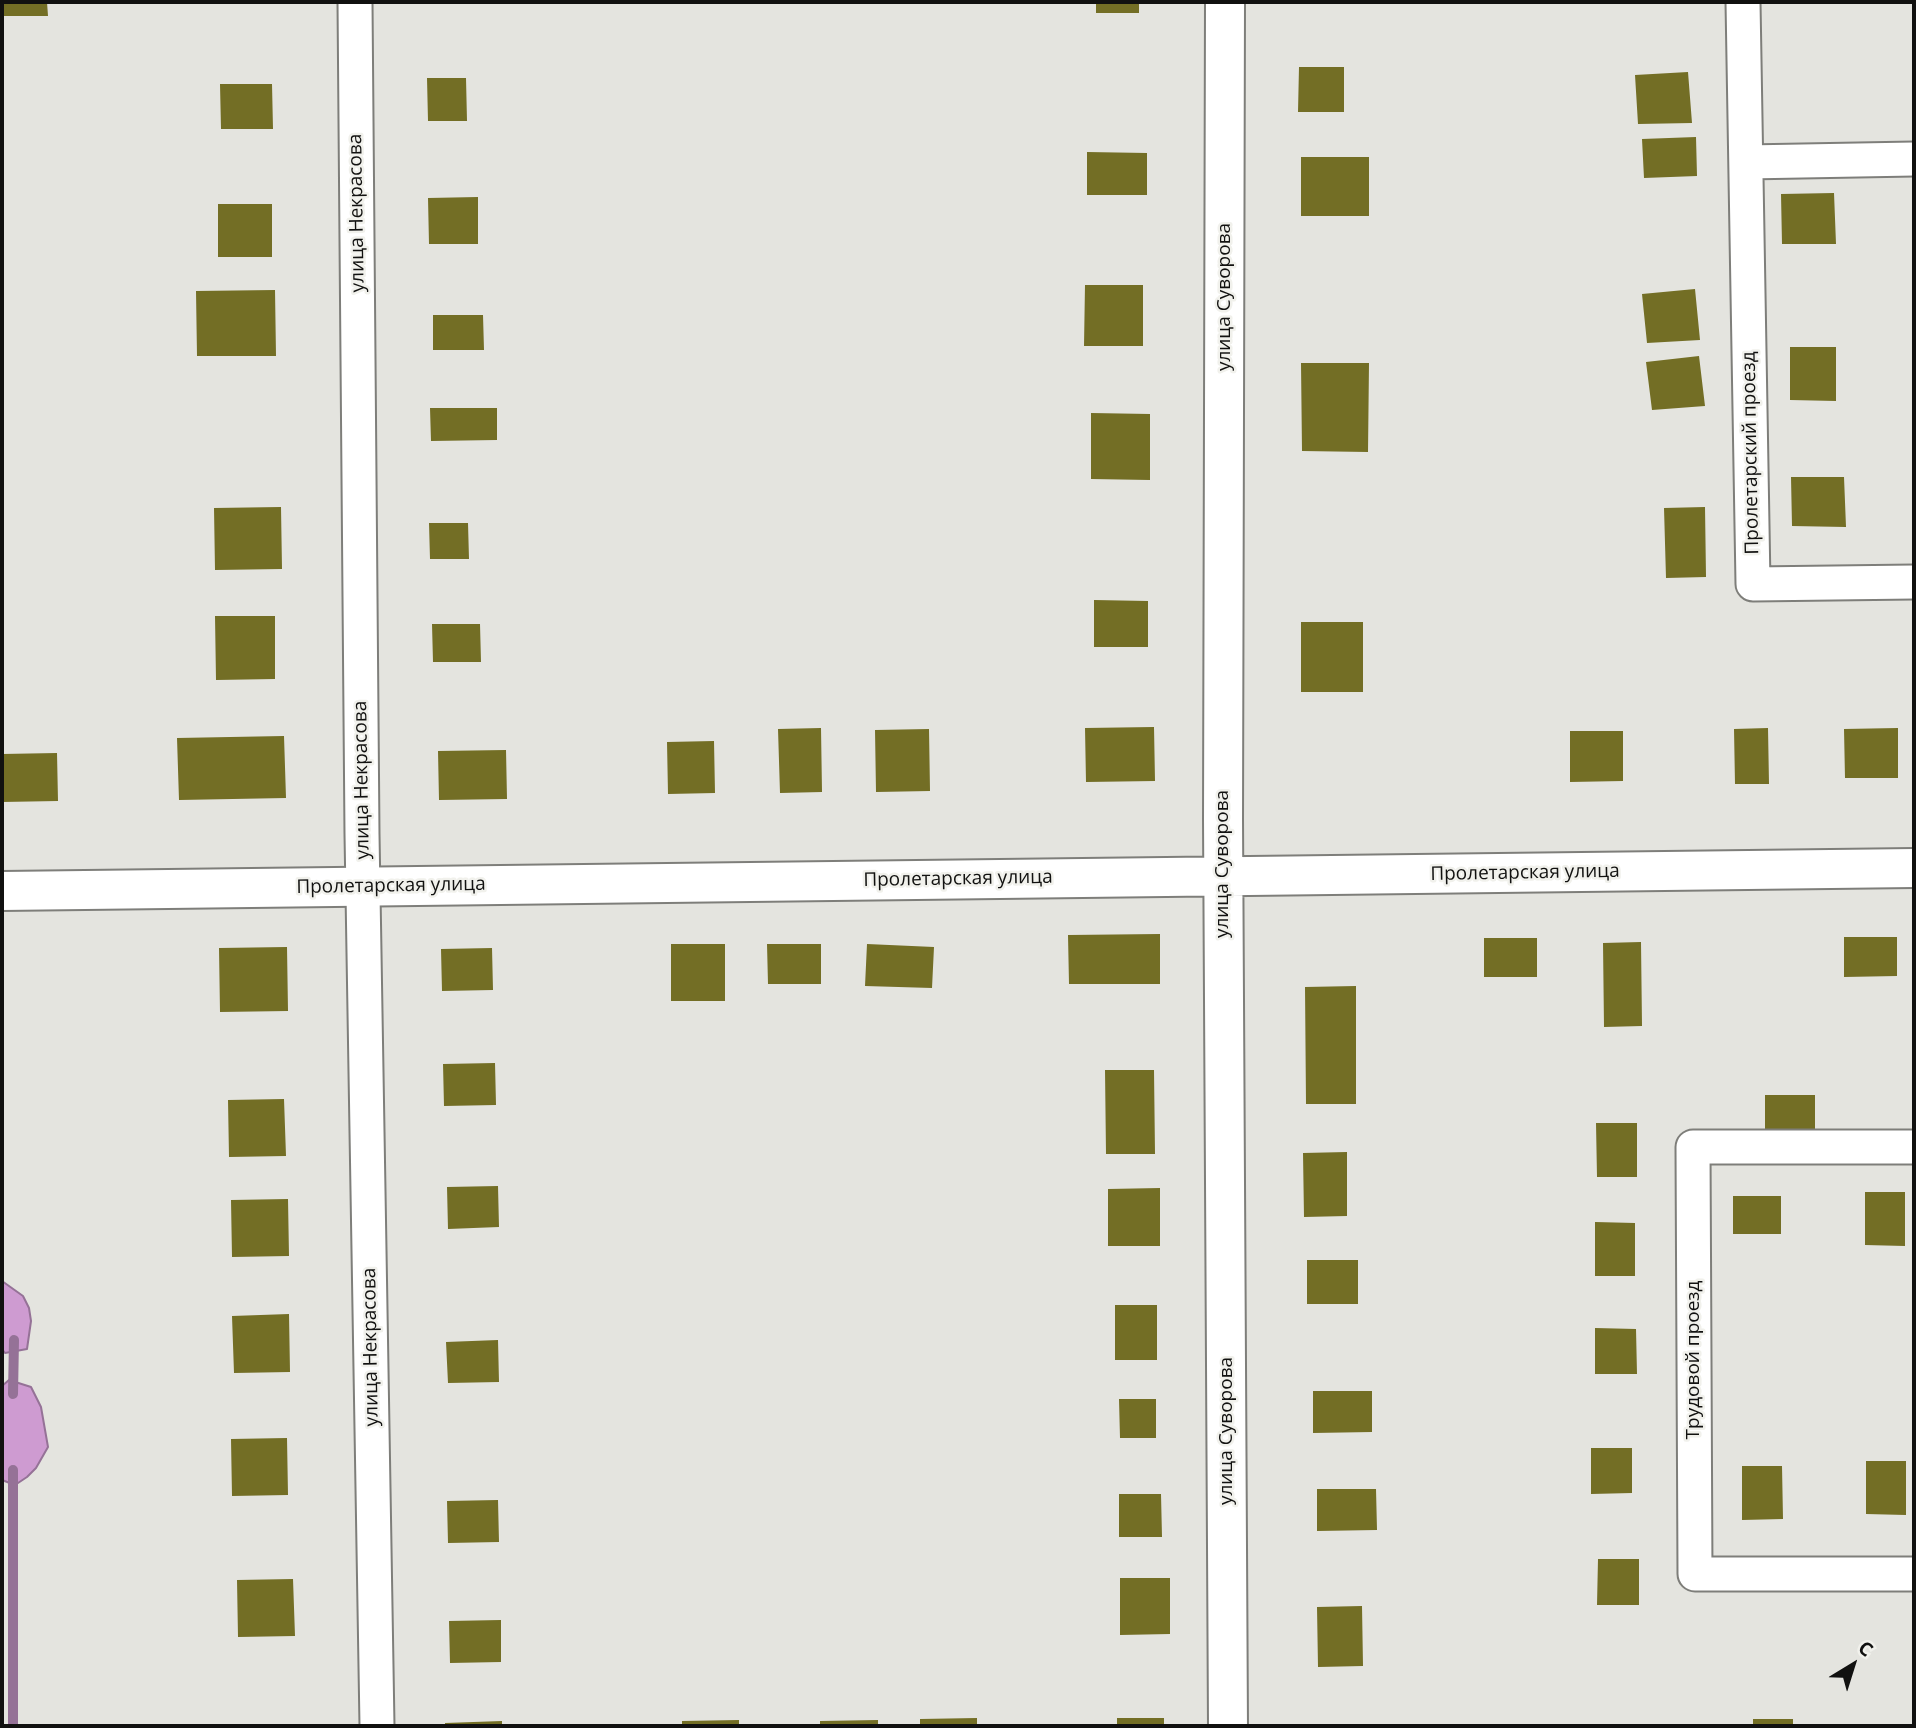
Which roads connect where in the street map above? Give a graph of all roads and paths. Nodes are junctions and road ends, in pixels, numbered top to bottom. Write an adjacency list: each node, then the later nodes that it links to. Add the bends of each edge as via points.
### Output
1 (355, 2): 9 (street, улица Некрасова)
2 (1225, 2): 8 (main road, улица Суворова)
3 (1743, 2): 5 (street, Пролетарский проезд)
4 (1914, 159): 5 (street)
5 (1746, 162): 6 (street, Пролетарский проезд, via 1753,584)
6 (1914, 582)
7 (1914, 868): 8 (main road, Пролетарская улица)
8 (1224, 876): 9 (main road, Пролетарская улица); 14 (main road, улица Суворова)
9 (363, 886): 10 (main road, Пролетарская улица); 13 (street, улица Некрасова)
10 (2, 891)
11 (1914, 1147): 12 (street, Трудовой проезд, via 1693,1147 1695,1574)
12 (1914, 1574)
13 (377, 1726)
14 (1228, 1726)

